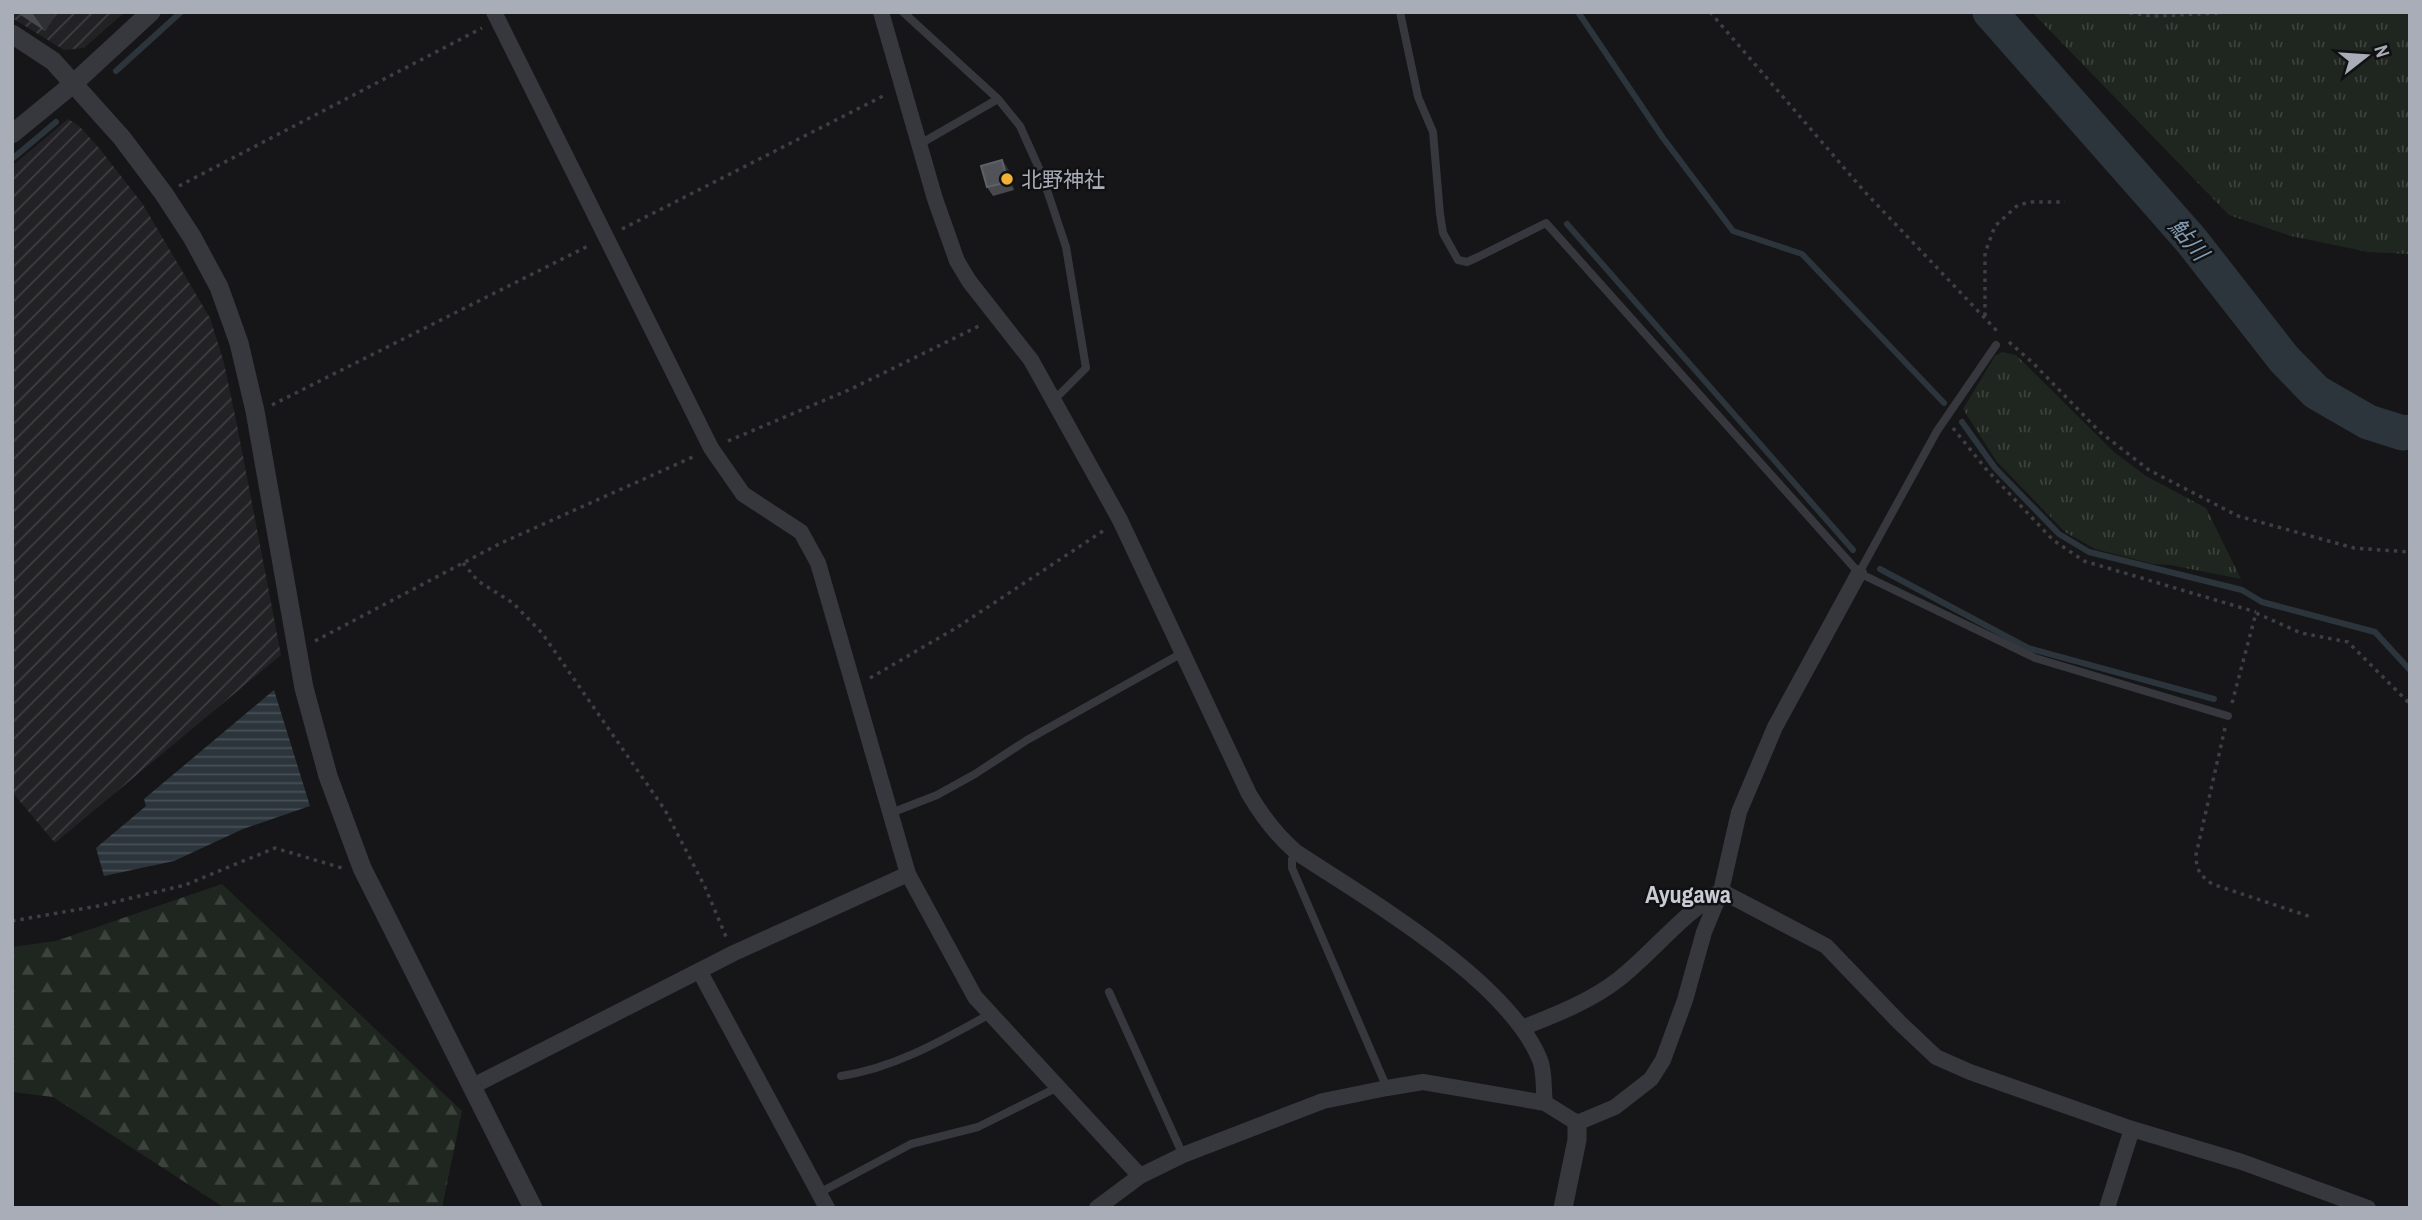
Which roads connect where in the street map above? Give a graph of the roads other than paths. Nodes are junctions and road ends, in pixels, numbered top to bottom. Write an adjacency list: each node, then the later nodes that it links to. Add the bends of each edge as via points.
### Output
1 (151, 12): 7 (street)
2 (881, 12): 10 (street)
3 (903, 12): 8 (lane)
4 (1400, 12): 13 (lane, via 1418,97 1433,132 1443,233 1458,260 1478,257 1546,223)
5 (496, 16): 16 (street, via 711,448 743,494 801,532 818,563)
6 (12, 34): 7 (street, via 53,61)
7 (73, 84): 9 (street); 25 (street, via 164,194 219,287 239,343 255,411 304,688 328,776 362,868)
8 (998, 99): 10 (lane); 12 (lane, via 1020,126 1066,247 1086,368)
9 (12, 134)
10 (920, 144): 12 (street, via 957,261 1031,360)
11 (1996, 345): 13 (lane, via 1945,418)
12 (1052, 399): 14 (street, via 1120,520)
13 (1859, 573): 15 (lane, via 2035,658); 19 (street, via 1770,739 1739,812)
14 (1184, 652): 16 (lane, via 937,795); 17 (street, via 1249,794 1270,827)
15 (2228, 716)
16 (891, 813): 18 (street)
17 (1296, 852): 23 (street, via 1435,945 1500,1002); 27 (lane, via 1292,868)
18 (908, 874): 20 (street); 22 (street, via 975,997)
19 (1721, 891): 23 (street, via 1704,901 1618,980 1581,1003); 29 (street, via 1685,1000 1651,1079 1615,1107); 30 (street, via 1826,946 1936,1057)
20 (700, 972): 25 (street); 33 (street)
21 (1109, 992): 31 (lane)
22 (990, 1014): 24 (lane, via 868,1072); 26 (street)
23 (1522, 1028): 28 (street, via 1541,1062)
24 (841, 1076)
25 (471, 1087): 34 (street)
26 (1058, 1087): 32 (street); 33 (lane, via 978,1127 911,1144)
27 (1387, 1088): 28 (street, via 1423,1083); 31 (street, via 1323,1101)
28 (1545, 1103): 29 (street)
29 (1577, 1123): 36 (street)
30 (2132, 1129): 37 (street); 38 (street, via 2242,1162)
31 (1183, 1155): 32 (street)
32 (1140, 1176): 35 (street)
33 (823, 1201)
34 (533, 1208)
35 (1097, 1208)
36 (1563, 1208)
37 (2107, 1208)
38 (2368, 1208)

